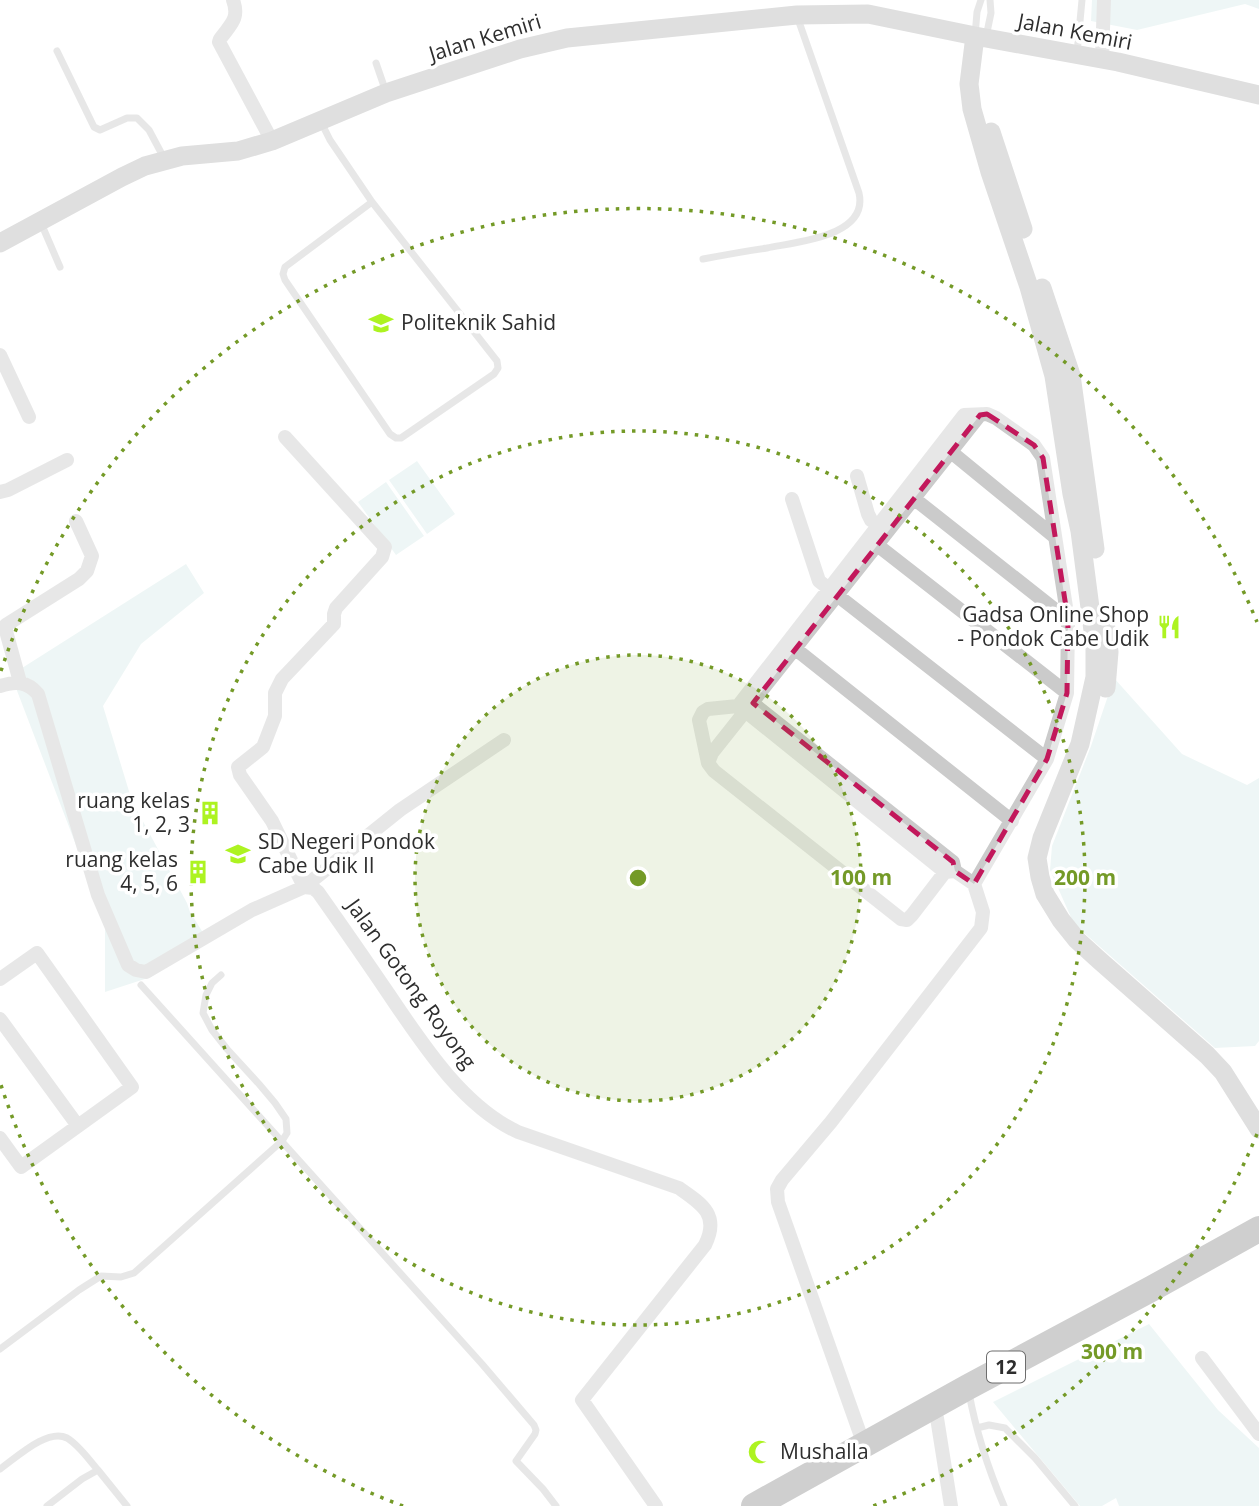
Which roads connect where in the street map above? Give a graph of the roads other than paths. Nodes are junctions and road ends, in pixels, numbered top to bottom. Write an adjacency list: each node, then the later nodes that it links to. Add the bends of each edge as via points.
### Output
1 (233, 0): 15 (street, via 237,13 219,42)
2 (981, 0): 7 (lane, via 977,12)
3 (990, 0): 7 (lane)
4 (1082, 0): 9 (lane)
5 (1104, 0): 10 (street)
6 (797, 15): 7 (street, Jalan Kemiri, via 868,14); 12 (street, Jalan Kemiri, via 567,38); 20 (lane, via 859,194 859,212 824,237)
7 (980, 37): 9 (street, Jalan Kemiri); 53 (street, via 982,104 1071,375 1109,652 1107,684 1089,746 1051,839 1046,859 1049,878 1070,920 1086,939 1216,1055); 55 (street, via 969,84 972,109 1054,376 1095,646 1095,677 1080,744 1042,838 1037,858 1040,877 1045,894 1077,940 1208,1055)
8 (57, 51): 16 (lane, via 94,127 100,130 137,118)
9 (1077, 54): 10 (street, Jalan Kemiri)
10 (1102, 59): 13 (street, Jalan Kemiri)
11 (376, 63): 12 (lane)
12 (386, 93): 14 (street, Jalan Kemiri)
13 (1259, 95)
14 (320, 120): 15 (street, Jalan Kemiri); 17 (lane)
15 (272, 141): 16 (street, Jalan Kemiri, via 239,151)
16 (165, 160): 18 (street, Jalan Kemiri, via 122,177)
17 (372, 202): 17 (lane, via 498,368 401,438 390,434 283,274 285,267)
18 (40, 221): 19 (street, Jalan Kemiri); 21 (lane)
19 (0, 243)
20 (703, 259)
21 (60, 267)
22 (0, 355): 23 (street)
23 (29, 417)
24 (285, 437): 48 (street, via 385,547 382,557 336,608 334,624 282,679 263,747 238,767 272,821)
25 (946, 448): 29 (street); 33 (street); 33 (street, via 980,415 987,414 1034,445 1043,458)
26 (67, 460): 28 (street)
27 (857, 476): 32 (street, via 868,514)
28 (0, 492)
29 (909, 495): 32 (street); 34 (street); 36 (street)
30 (792, 499): 35 (street, via 816,575)
31 (76, 521): 38 (street, via 92,556 87,571 6,625)
32 (878, 526): 34 (street)
33 (1055, 537): 36 (street)
34 (873, 541): 35 (street); 40 (street)
35 (833, 593): 37 (street); 43 (street)
36 (1068, 620): 40 (street)
37 (791, 645): 41 (street); 45 (street)
38 (20, 682): 39 (street); 48 (street, via 38,694 99,895 128,965 146,972 252,910)
39 (0, 686)
40 (1067, 693): 43 (street)
41 (745, 704): 44 (street); 44 (street, via 703,712 699,720); 46 (street, via 953,862)
42 (504, 740): 48 (street, via 400,810)
43 (1047, 760): 45 (street)
44 (708, 763): 46 (street, via 901,919 907,920)
45 (1012, 821): 47 (street)
46 (950, 872): 47 (street)
47 (974, 884): 66 (street, via 983,912 981,928 777,1189)
48 (304, 887): 72 (street, Jalan Gotong Royong, via 318,892 408,1022 485,1113 518,1132 679,1188 709,1213 712,1225 705,1245 582,1400)
49 (221, 975): 57 (lane, via 206,995 203,1013 286,1119)
50 (0, 979): 54 (street, via 37,953 132,1087)
51 (141, 985): 57 (lane)
52 (0, 1019): 54 (street)
53 (1259, 1107)
54 (78, 1126): 56 (street, via 21,1167)
55 (1259, 1129)
56 (0, 1138)
57 (282, 1141): 60 (lane, via 134,1273 101,1276); 71 (lane, via 534,1425 535,1434 516,1461)
58 (1259, 1229): 62 (highway, 12)
59 (1259, 1246): 62 (highway, 12, via 997,1388)
60 (0, 1349)
61 (1202, 1358): 65 (street)
62 (969, 1394): 63 (highway, 12); 64 (lane); 66 (highway, 12)
63 (937, 1418): 74 (highway, 12); 75 (street)
64 (978, 1429): 76 (lane); 77 (lane, via 989,1425 1005,1428)
65 (1259, 1434)
66 (864, 1445): 73 (highway, 12)
67 (0, 1469): 68 (lane, via 52,1436 66,1438)
68 (98, 1470): 69 (lane); 70 (lane)
69 (47, 1506)
70 (127, 1506)
71 (556, 1506)
72 (656, 1506)
73 (754, 1506)
74 (780, 1506)
75 (951, 1506)
76 (1004, 1506)
77 (1075, 1506)

